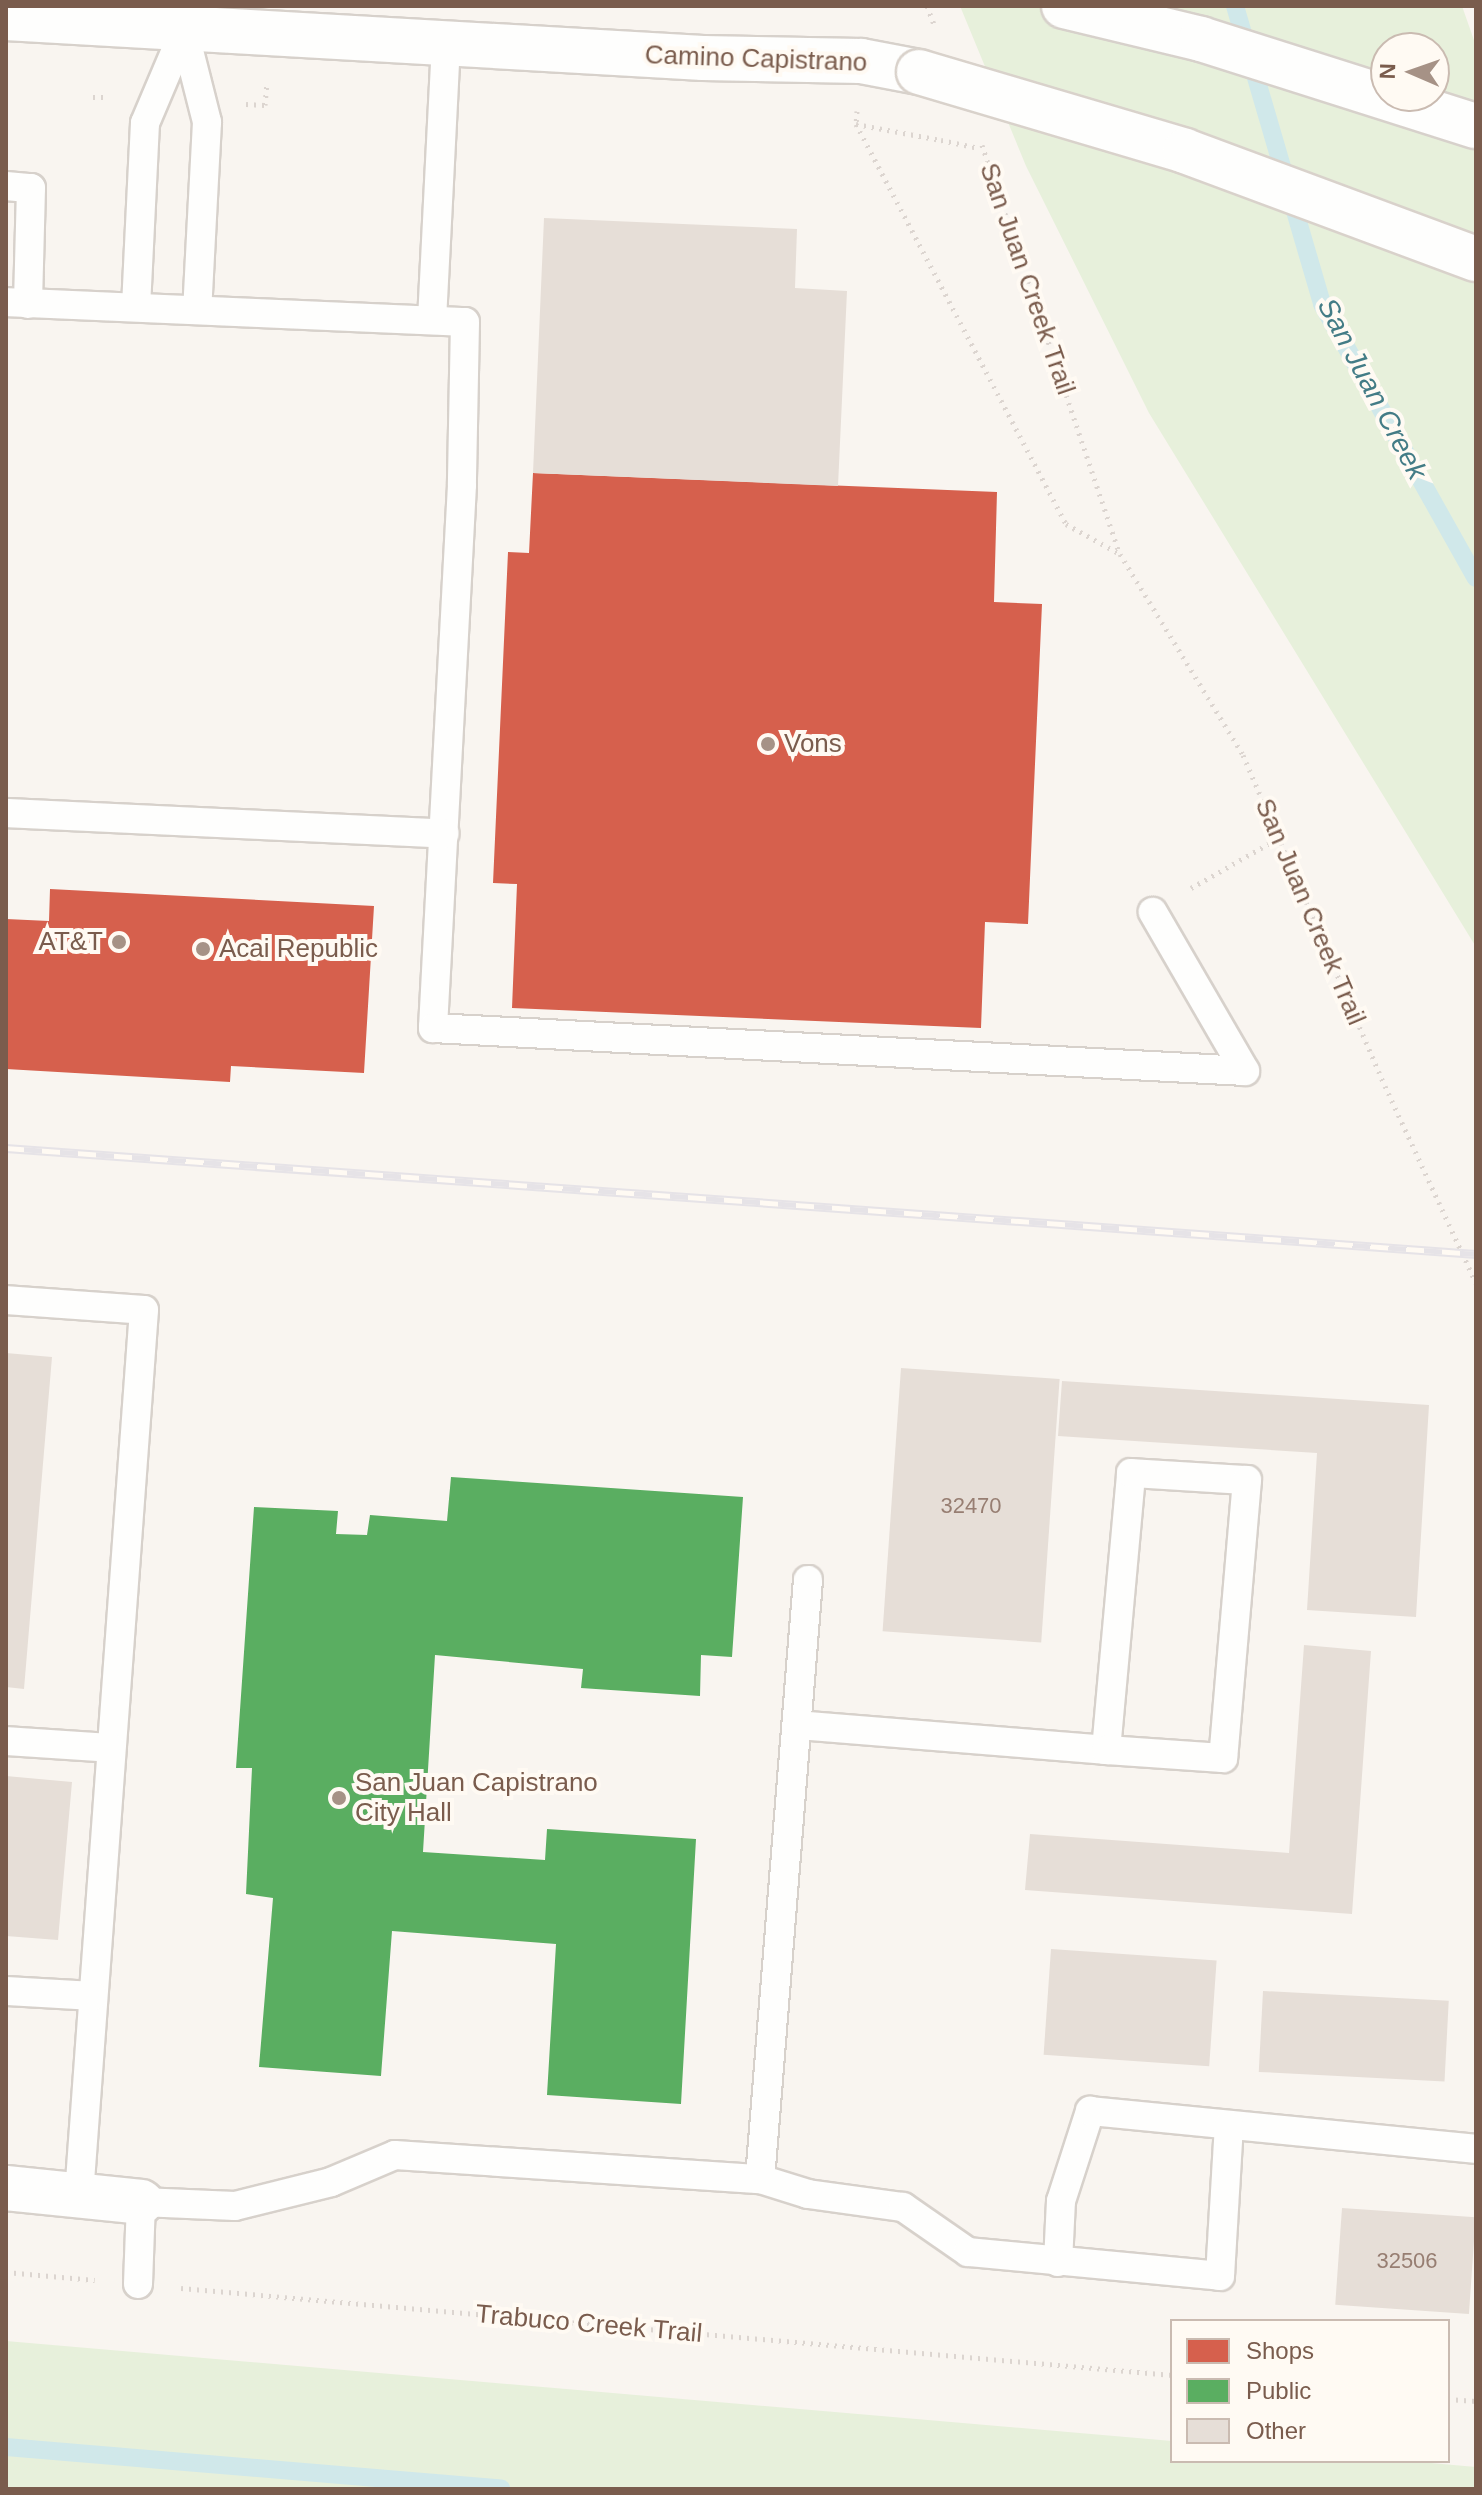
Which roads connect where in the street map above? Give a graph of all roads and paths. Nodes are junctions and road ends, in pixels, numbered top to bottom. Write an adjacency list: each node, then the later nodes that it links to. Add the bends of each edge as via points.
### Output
1 (927, 6): 6 (path)
2 (1064, 6): 9 (main road, via 1201,39)
3 (6, 18): 4 (main road, Camino Capistrano)
4 (184, 31): 5 (main road, Camino Capistrano); 15 (lane, via 145,123); 16 (lane, via 207,122)
5 (446, 43): 7 (main road, Camino Capistrano); 17 (lane)
6 (929, 53): 7 (main road, Camino Capistrano); 13 (main road, Camino Capistrano, bridge)
7 (861, 61): 8 (path)
8 (856, 124): 11 (path); 18 (path, San Juan Creek Trail, via 1066,524)
9 (1476, 126)
10 (979, 138): 18 (path, San Juan Creek Trail)
11 (941, 140)
12 (6, 186): 14 (lane, via 31,188)
13 (1476, 259)
14 (17, 303): 15 (lane)
15 (136, 307): 16 (lane)
16 (197, 310): 17 (lane)
17 (432, 320): 20 (lane, via 465,322)
18 (1120, 554): 21 (path, San Juan Creek Trail, via 1243,755)
19 (6, 813): 20 (lane)
20 (444, 834): 22 (lane, via 433,1028 1245,1071)
21 (1277, 839): 22 (path); 23 (path, San Juan Creek Trail)
22 (1153, 912)
23 (1476, 1283)
24 (6, 1300): 28 (lane, via 144,1310)
25 (808, 1580): 26 (lane)
26 (797, 1725): 29 (lane); 34 (lane)
27 (6, 1741): 28 (lane)
28 (111, 1748): 31 (lane)
29 (1106, 1750): 29 (lane, via 1131,1473 1247,1480 1223,1758)
30 (6, 1991): 31 (lane)
31 (93, 1996): 36 (lane)
32 (1229, 2125): 33 (lane); 38 (lane, via 1090,2111 1061,2201); 38 (lane, via 1220,2276)
33 (1476, 2149)
34 (760, 2179): 37 (lane, via 395,2155 331,2182 235,2206); 38 (lane, via 808,2194 903,2207 968,2252)
35 (6, 2188): 36 (main road)
36 (79, 2196): 37 (main road)
37 (141, 2202): 40 (lane)
38 (1058, 2262)
39 (6, 2272): 40 (path, Trabuco Creek Trail)
40 (138, 2284): 41 (path, Trabuco Creek Trail)
41 (1170, 2375)
42 (1450, 2399): 43 (path)
43 (1476, 2401)

